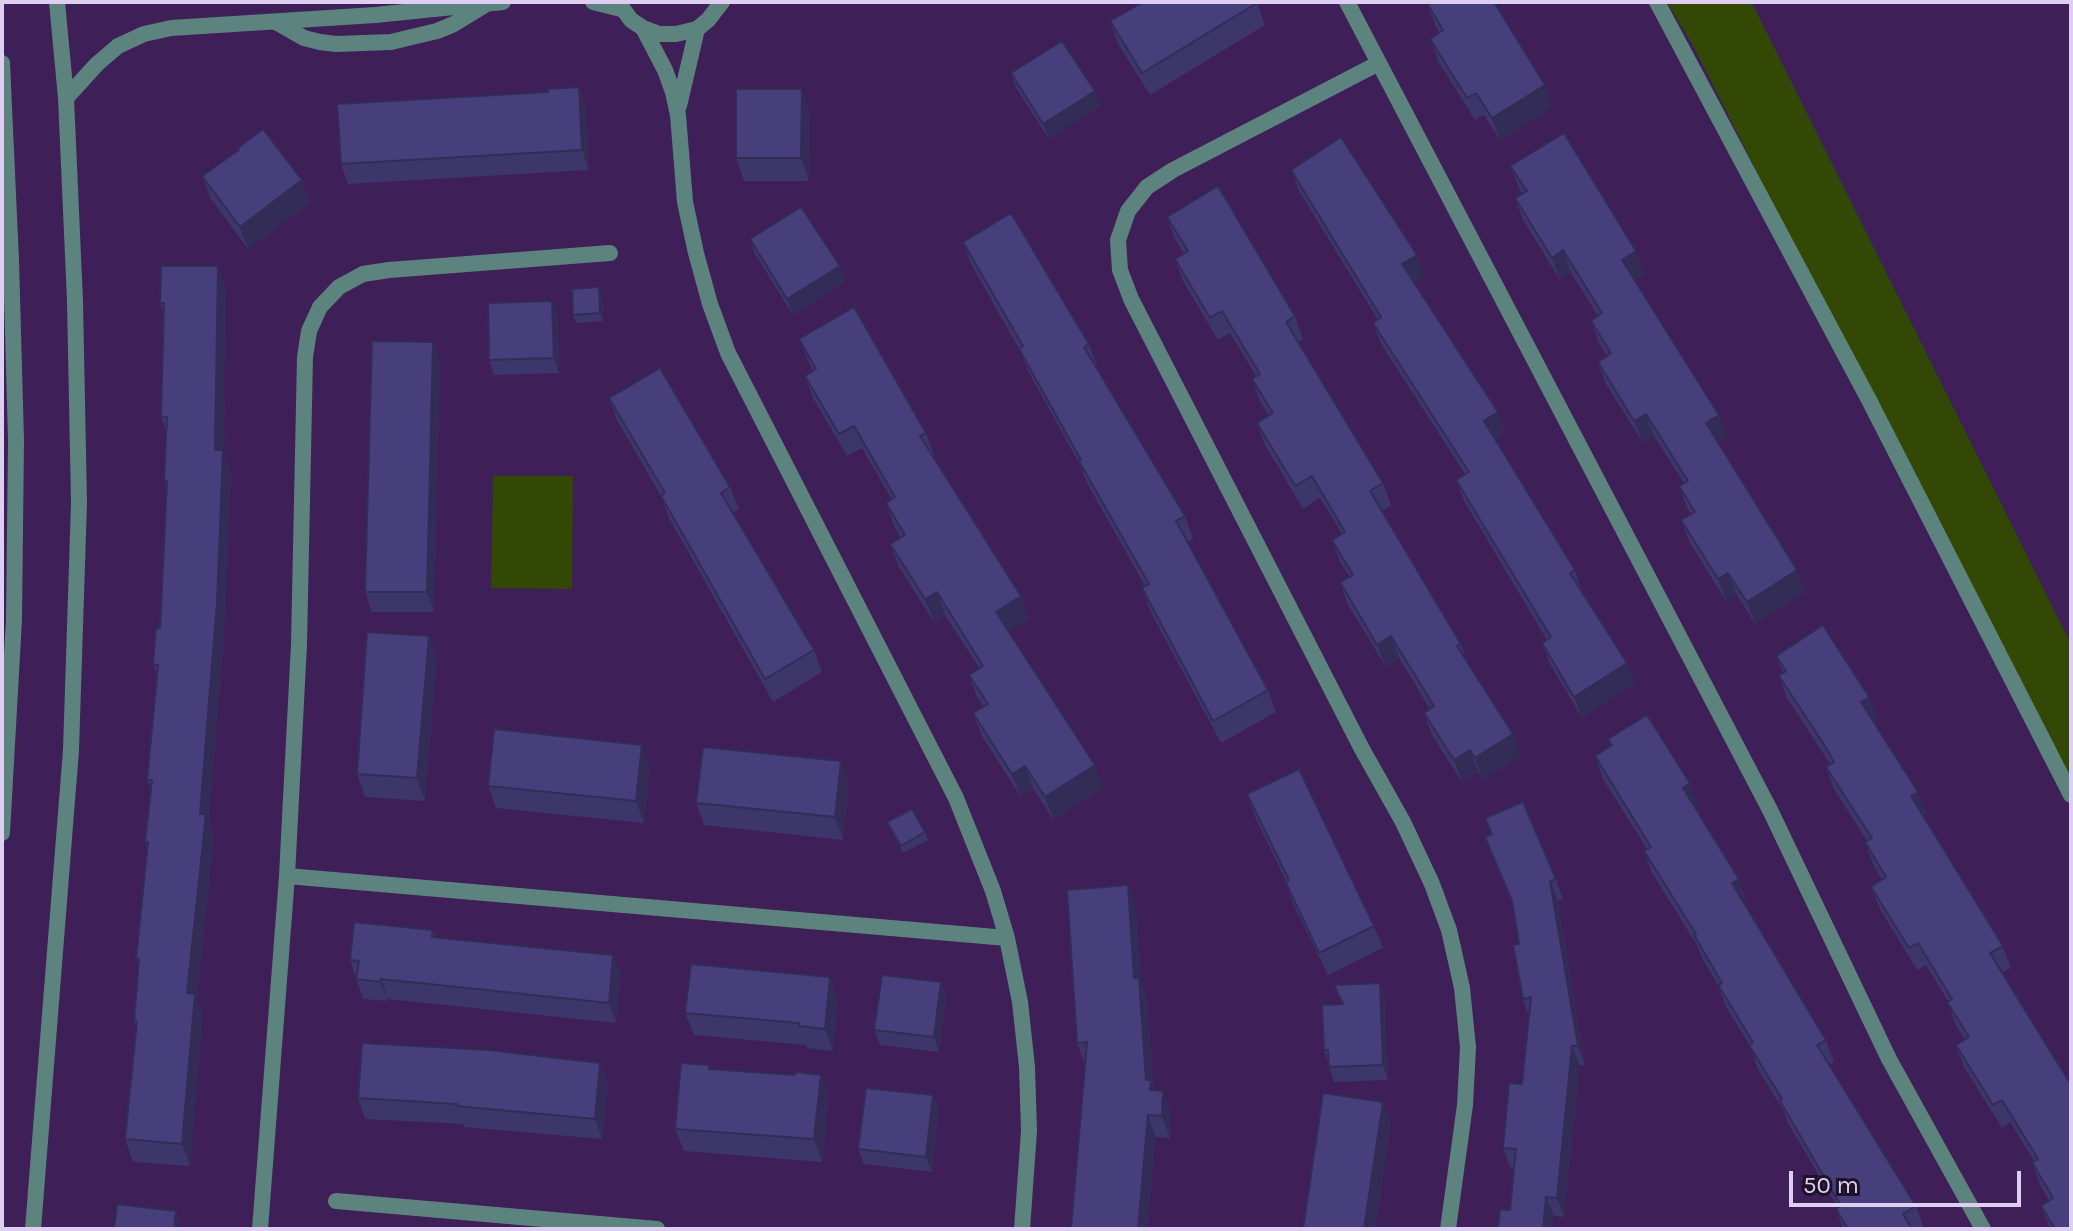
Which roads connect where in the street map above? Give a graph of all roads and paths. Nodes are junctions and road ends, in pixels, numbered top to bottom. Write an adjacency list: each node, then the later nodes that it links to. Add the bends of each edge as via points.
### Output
1 (57, 2): 13 (street)
2 (593, 2): 7 (street)
3 (722, 2): 10 (street)
4 (1347, 2): 12 (street)
5 (1657, 2): 17 (street)
6 (495, 3): 8 (street); 8 (street, via 454,24 391,42 320,42)
7 (620, 6): 9 (street)
8 (276, 22): 13 (street, via 144,34 107,55)
9 (643, 28): 10 (street, via 659,34); 15 (street, via 665,70)
10 (697, 29): 15 (street)
11 (2, 63): 14 (street)
12 (1379, 63): 26 (street, via 1147,187 1128,211 1118,240 1120,270 1131,299 1403,822 1449,930 1468,1047); 27 (street, via 1770,810 1889,1059)
13 (66, 98): 22 (street, via 78,518 71,750)
14 (4, 106): 18 (street, via 16,440 14,620)
15 (678, 115): 20 (street, via 685,202 728,353 956,798)
16 (610, 253): 19 (street, via 363,274 339,287 320,307 305,357)
17 (2071, 795)
18 (2, 833)
19 (287, 876): 20 (street); 23 (street)
20 (1007, 938): 25 (street, via 1027,1067)
21 (336, 1201): 24 (street)
22 (33, 1229)
23 (260, 1229)
24 (657, 1229)
25 (1022, 1229)
26 (1448, 1229)
27 (1983, 1229)

